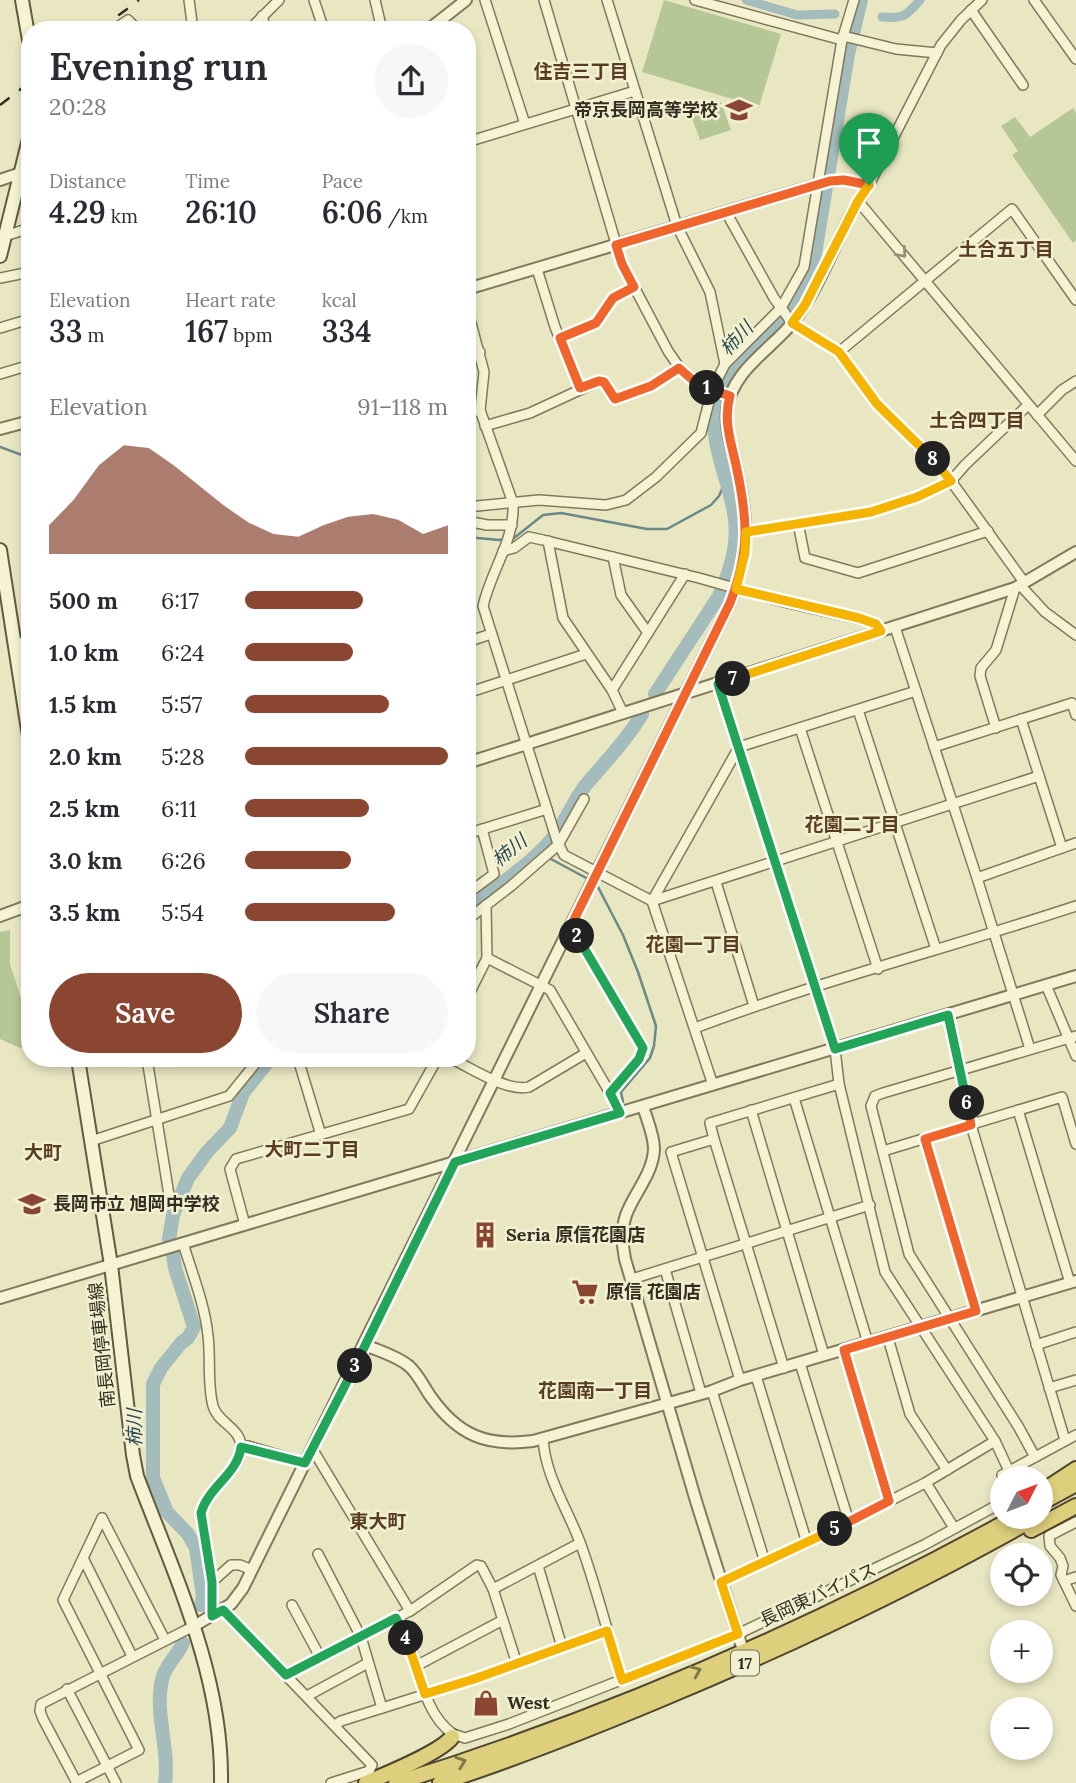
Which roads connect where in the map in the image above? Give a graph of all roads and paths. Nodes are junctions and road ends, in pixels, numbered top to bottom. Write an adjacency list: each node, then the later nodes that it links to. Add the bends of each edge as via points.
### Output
1 (22, 0): 16 (main road)
2 (189, 0): 17 (street)
3 (279, 0): 15 (street)
4 (314, 0): 20 (street)
5 (374, 0): 21 (street)
6 (466, 0): 22 (street)
7 (485, 0): 29 (street)
8 (544, 0): 28 (street)
9 (607, 0): 27 (street)
10 (695, 0): 23 (street)
11 (854, 0): 23 (street)
12 (982, 0): 14 (street)
13 (1034, 0): 25 (street)
14 (971, 10): 24 (street); 26 (street)
15 (262, 16): 18 (street); 19 (street)
16 (26, 21)
17 (192, 21)
18 (257, 21)
19 (263, 21)
20 (321, 21)
21 (380, 21)
22 (441, 21)
23 (843, 38): 24 (street); 33 (street)
24 (937, 53): 34 (street)
25 (1076, 59)
26 (1023, 85)
27 (635, 90): 28 (street); 38 (street)
28 (575, 109): 29 (street); 41 (street)
29 (525, 124): 30 (street)
30 (476, 136)
31 (21, 174): 32 (street)
32 (0, 180)
33 (820, 184): 34 (street, via 837,180); 37 (street); 50 (street, via 804,267)
34 (869, 185): 36 (street)
35 (21, 187): 40 (main road)
36 (858, 201): 46 (street, one-way to 46); 52 (street)
37 (726, 212): 38 (street); 50 (street)
38 (677, 226): 41 (street); 59 (street, via 710,292)
39 (21, 231): 40 (street)
40 (5, 236): 42 (main road)
41 (616, 245): 43 (street); 48 (street)
42 (0, 257)
43 (537, 269): 47 (street); 54 (street)
44 (21, 274): 45 (street)
45 (0, 278)
46 (926, 280): 49 (street, via 1012,209); 57 (street); 67 (street)
47 (476, 286)
48 (634, 287): 54 (street, via 613,298 596,323); 61 (street)
49 (1076, 300)
50 (781, 308): 52 (street); 59 (street)
51 (21, 322): 53 (street)
52 (792, 323): 57 (street); 66 (street)
53 (0, 328)
54 (560, 338): 64 (street)
55 (476, 339): 56 (street)
56 (480, 352): 58 (street); 68 (street, via 484,372)
57 (839, 352): 75 (street, via 877,404)
58 (476, 353)
59 (725, 364): 65 (street)
60 (21, 368): 62 (street)
61 (679, 368): 64 (street, via 651,386 615,399 604,382); 65 (street, via 701,386)
62 (0, 374)
63 (1076, 381): 70 (street)
64 (580, 388): 72 (street, via 542,408)
65 (714, 390): 66 (street); 76 (street, via 701,433 626,500 606,505)
66 (728, 395): 82 (street, via 727,426)
67 (1028, 405): 70 (street); 75 (street)
68 (480, 410): 69 (street); 72 (street)
69 (476, 411)
70 (1037, 415): 74 (street)
71 (21, 423): 73 (street)
72 (485, 426): 76 (street)
73 (0, 429)
74 (1076, 461)
75 (951, 481): 79 (street, via 871,512); 81 (street)
76 (513, 503): 77 (street); 80 (street)
77 (476, 506)
78 (476, 523): 80 (street)
79 (798, 523): 81 (street, via 805,558 858,573); 82 (street)
80 (512, 527): 84 (street)
81 (988, 531): 89 (street)
82 (746, 532): 90 (street, via 745,553)
83 (548, 541): 84 (street, via 529,537 514,548); 87 (street); 99 (street, via 563,618)
84 (505, 547): 94 (street, via 483,606)
85 (0, 550): 98 (main road)
86 (1076, 552): 89 (street)
87 (613, 557): 88 (street); 93 (street, via 621,595)
88 (685, 575): 90 (street); 93 (street)
89 (1020, 585): 91 (street); 95 (street); 113 (street, via 996,650 981,668)
90 (728, 587): 92 (street, via 859,618); 106 (street)
91 (895, 627): 92 (street); 105 (street)
92 (881, 631): 101 (street)
93 (648, 633): 104 (street)
94 (491, 634): 96 (street); 100 (street)
95 (1076, 635)
96 (476, 639)
97 (21, 643): 98 (street)
98 (15, 645): 102 (main road)
99 (586, 654): 100 (street); 104 (street)
100 (507, 680): 103 (street); 114 (street)
101 (718, 684): 106 (street); 115 (street)
102 (21, 685)
103 (476, 690)
104 (612, 690): 109 (street)
105 (916, 691): 108 (street); 116 (street)
106 (686, 693): 109 (street); 130 (street)
107 (1074, 702): 110 (street); 111 (street)
108 (858, 710): 112 (street); 122 (street)
109 (624, 713): 114 (street)
110 (1076, 715)
111 (1021, 719): 113 (street); 118 (street)
112 (800, 727): 115 (street); 126 (street)
113 (996, 728): 116 (street)
114 (525, 744): 117 (street); 121 (street)
115 (739, 747): 129 (street); 134 (street)
116 (934, 747): 120 (street)
117 (476, 760)
118 (1040, 776): 120 (street); 128 (street)
119 (584, 799): 125 (street)
120 (953, 804): 122 (street); 131 (street)
121 (547, 809): 123 (street); 125 (street)
122 (893, 823): 126 (street); 142 (street)
123 (482, 829): 124 (street); 133 (street, via 495,874)
124 (476, 831)
125 (557, 843): 130 (street, via 564,855); 135 (street)
126 (835, 843): 129 (street); 144 (street)
127 (1076, 843): 128 (street)
128 (1062, 848): 131 (street)
129 (776, 862): 132 (street); 149 (street)
130 (597, 873): 134 (street); 140 (street)
131 (977, 878): 141 (street)
132 (716, 882): 134 (street); 151 (street)
133 (476, 888)
134 (652, 901): 153 (street)
135 (486, 905): 138 (street); 143 (street)
136 (1076, 906): 141 (street)
137 (21, 908): 139 (street)
138 (476, 913)
139 (0, 916)
140 (571, 926): 147 (street); 169 (street, via 643,1048)
141 (993, 933): 142 (street); 150 (street)
142 (936, 949): 144 (street)
143 (487, 958): 146 (street); 147 (street)
144 (878, 969): 149 (street)
145 (1076, 976): 148 (street)
146 (476, 980)
147 (541, 985): 157 (street, via 550,990); 166 (street)
148 (1046, 985): 150 (street); 154 (street)
149 (815, 986): 151 (street); 155 (street)
150 (1013, 995): 152 (street); 156 (street)
151 (754, 1006): 153 (street)
152 (948, 1015): 155 (street); 165 (street)
153 (695, 1028): 168 (street)
154 (1071, 1037): 156 (street); 158 (street)
155 (835, 1049): 167 (street); 168 (street)
156 (1030, 1049): 165 (street)
157 (586, 1053): 166 (street, via 529,1087 509,1087); 169 (street)
158 (1076, 1056)
159 (79, 1067): 180 (main road, 南長岡停車場線)
160 (148, 1067): 175 (street)
161 (253, 1067): 175 (street, via 229,1096)
162 (300, 1067): 177 (street)
163 (433, 1067): 177 (street, via 409,1109)
164 (469, 1067): 166 (street)
165 (960, 1071): 176 (street); 182 (street, via 875,1096 871,1105)
166 (495, 1079): 183 (street)
167 (839, 1084): 170 (street); 185 (street)
168 (713, 1085): 171 (street)
169 (610, 1093): 174 (street)
170 (794, 1098): 172 (street); 186 (street)
171 (643, 1106): 174 (street); 194 (street, via 654,1150 622,1230)
172 (751, 1110): 178 (street, via 710,1123); 188 (street)
173 (1018, 1110): 176 (street); 181 (street, via 1062,1097); 195 (street)
174 (620, 1113): 183 (street)
175 (156, 1120): 180 (street); 184 (street)
176 (971, 1125): 179 (street); 196 (street)
177 (321, 1135): 187 (street, via 236,1159 230,1169)
178 (714, 1139): 190 (street); 191 (street, via 671,1152)
179 (925, 1139): 182 (street); 198 (street)
180 (91, 1141): 192 (main road, 南長岡停車場線)
181 (1076, 1144)
182 (883, 1151): 199 (street, via 909,1254)
183 (455, 1162): 187 (street); 204 (street)
184 (170, 1200)
185 (870, 1205): 186 (street); 200 (street, via 885,1272)
186 (831, 1217): 188 (street); 203 (street)
187 (246, 1225): 189 (street)
188 (789, 1230): 190 (street); 207 (street)
189 (183, 1242): 192 (street); 220 (street, via 208,1334 213,1408 233,1429)
190 (746, 1244): 191 (street); 209 (street)
191 (703, 1257): 193 (street); 211 (street)
192 (111, 1265): 197 (street); 264 (main road, 南長岡停車場線, via 132,1455)
193 (665, 1269): 194 (street); 214 (street)
194 (632, 1279): 215 (street)
195 (1073, 1282): 196 (street)
196 (1022, 1297): 198 (street); 205 (street)
197 (0, 1298)
198 (976, 1311): 199 (street)
199 (948, 1319): 200 (street); 222 (street)
200 (922, 1328): 202 (street); 219 (street)
201 (1076, 1332): 205 (street)
202 (888, 1338): 203 (street); 227 (street, via 910,1414)
203 (868, 1343): 206 (street)
204 (365, 1345): 217 (street, via 407,1365 443,1414 466,1433 510,1442); 221 (street)
205 (1036, 1345): 213 (street)
206 (844, 1350): 207 (street); 233 (street)
207 (824, 1355): 208 (street)
208 (800, 1363): 209 (street); 237 (street)
209 (783, 1368): 210 (street)
210 (756, 1376): 211 (street); 245 (street)
211 (740, 1380): 214 (street)
212 (1076, 1380): 213 (street)
213 (1049, 1388): 218 (street)
214 (707, 1392): 215 (street); 248 (street)
215 (667, 1404): 217 (street); 254 (street)
216 (1076, 1434): 218 (street)
217 (543, 1438): 244 (street, via 559,1500)
218 (1065, 1440): 222 (street)
219 (995, 1441): 224 (street); 227 (street)
220 (241, 1447): 223 (street); 253 (street, via 232,1470 201,1513)
221 (313, 1450): 223 (street); 260 (street)
222 (1035, 1457): 225 (street)
223 (305, 1463): 250 (street)
224 (1004, 1466)
225 (1021, 1466)
226 (1076, 1469): 229 (highway)
227 (947, 1470): 228 (street)
228 (926, 1483): 233 (street); 239 (street)
229 (1054, 1483)
230 (1076, 1484): 232 (highway)
231 (1076, 1495): 235 (highway, 長岡東バイパス / 17)
232 (1054, 1496)
233 (889, 1501): 237 (street)
234 (1076, 1506): 256 (highway)
235 (1054, 1507)
236 (990, 1509): 239 (street)
237 (849, 1522): 245 (street)
238 (1076, 1522): 252 (street, via 1049,1536 1063,1566)
239 (954, 1528): 267 (street)
240 (990, 1530): 243 (highway)
241 (992, 1530): 243 (highway, 長岡東バイパス / 17)
242 (1013, 1530): 256 (highway, 長岡東バイパス / 17)
243 (983, 1535): 290 (highway, 長岡東バイパス / 17, one-way to 243, via 653,1689 800,1626)
244 (580, 1543): 249 (street); 265 (street)
245 (807, 1543): 248 (street)
246 (318, 1554): 266 (street)
247 (83, 1558): 268 (street, via 102,1518); 270 (street); 275 (street, via 64,1600)
248 (765, 1562): 254 (street)
249 (538, 1566): 255 (street); 269 (street)
250 (252, 1570): 253 (street, via 231,1565); 259 (street, via 239,1595)
251 (1076, 1577): 252 (street)
252 (1064, 1581): 258 (street)
253 (212, 1582): 261 (street)
254 (721, 1582): 267 (street)
255 (493, 1589): 260 (street, via 477,1565); 263 (street)
256 (885, 1599): 291 (highway, 長岡東バイパス / 17, via 652,1703)
257 (292, 1605): 271 (street)
258 (1076, 1606)
259 (223, 1610): 261 (street); 276 (street)
260 (410, 1611): 262 (street)
261 (212, 1616): 264 (street)
262 (396, 1618): 266 (street); 274 (street)
263 (503, 1620): 273 (street); 274 (street)
264 (194, 1626): 268 (street); 287 (main road, 南長岡停車場線, via 216,1720)
265 (607, 1631): 269 (street); 277 (street)
266 (361, 1637): 271 (street); 272 (street)
267 (740, 1639): 277 (street)
268 (164, 1640): 270 (street)
269 (562, 1647): 273 (street)
270 (132, 1656): 275 (street)
271 (320, 1657): 276 (street)
272 (368, 1663): 280 (street); 281 (street)
273 (517, 1664): 279 (street)
274 (416, 1666): 279 (street)
275 (100, 1672): 278 (street); 284 (street, via 139,1750)
276 (286, 1675): 280 (street)
277 (622, 1680): 283 (street, via 466,1738)
278 (67, 1689): 284 (street); 285 (street, via 39,1707)
279 (425, 1694): 281 (street); 283 (street)
280 (307, 1696): 282 (street)
281 (382, 1708): 282 (street)
282 (335, 1726): 288 (street, via 372,1769)
283 (452, 1735): 289 (highway, via 445,1745)
284 (107, 1766): 285 (street); 286 (street)
285 (76, 1782)
286 (116, 1783)
287 (221, 1783)
288 (331, 1783)
289 (366, 1783)
290 (396, 1783)
291 (440, 1783)

